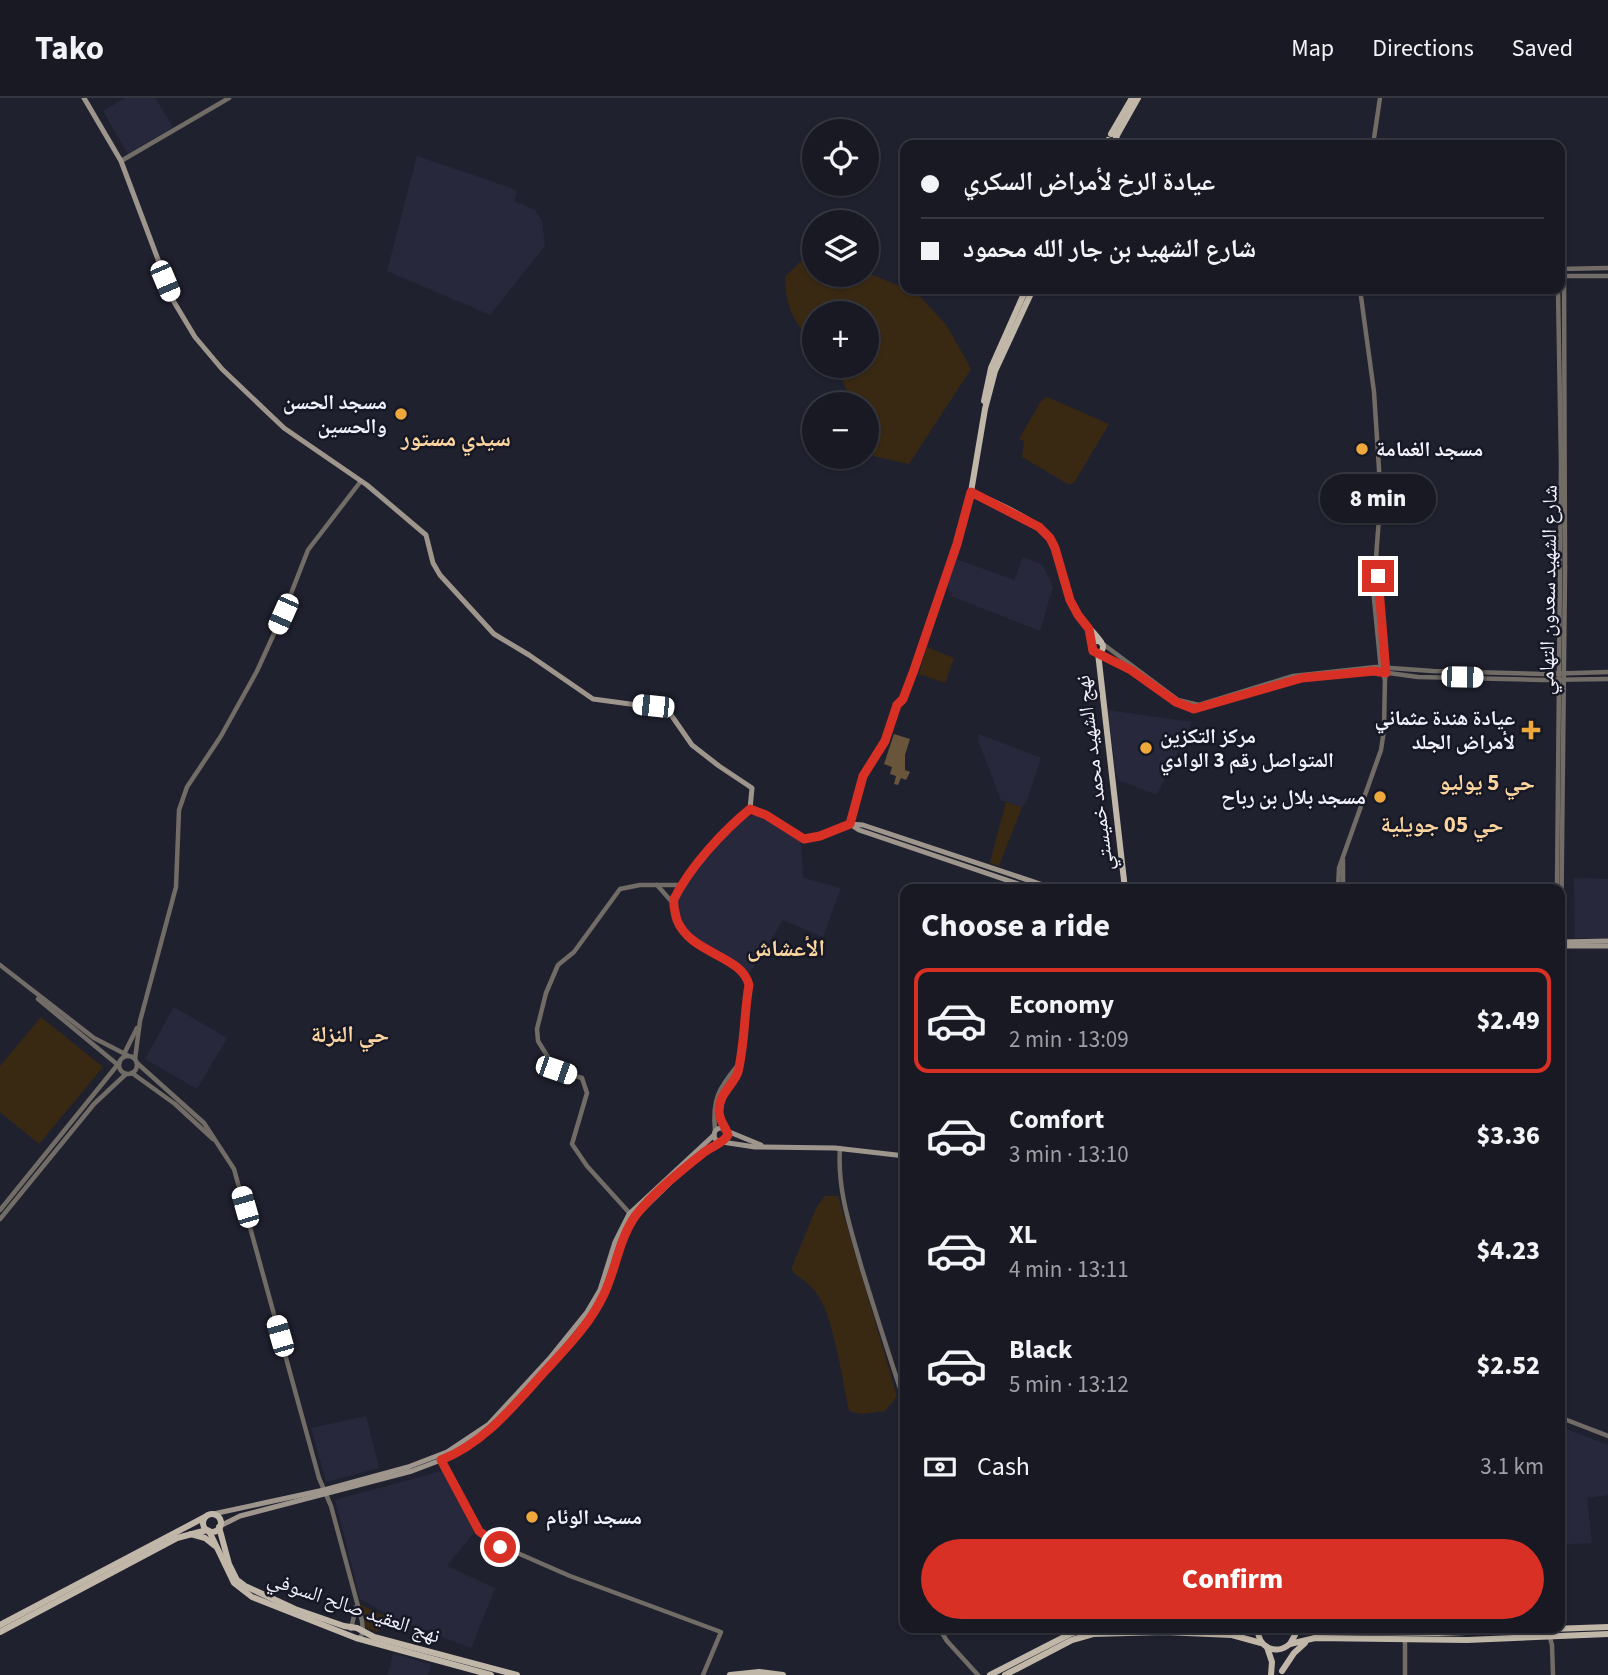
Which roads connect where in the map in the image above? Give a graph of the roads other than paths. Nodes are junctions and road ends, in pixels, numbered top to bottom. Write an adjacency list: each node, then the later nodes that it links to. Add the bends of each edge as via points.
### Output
1 (83, 98): 9 (main road)
2 (229, 98): 9 (street)
3 (1132, 98): 6 (main road)
4 (1138, 98): 7 (main road)
5 (1380, 98): 8 (street)
6 (1112, 140)
7 (1113, 140)
8 (1374, 140)
9 (121, 161): 19 (main road, via 174,302 195,337 269,416)
10 (1608, 268): 11 (street)
11 (1565, 269)
12 (1565, 276): 13 (street)
13 (1608, 276)
14 (1024, 294): 20 (main road, via 989,373 976,437)
15 (1031, 294): 20 (main road, via 995,371)
16 (1361, 294): 26 (street, via 1379,465 1375,572)
17 (1558, 294): 28 (street, شارع الشهيد سعدون التهامي)
18 (1562, 294): 28 (street, شارع الشهيد سعدون التهامي)
19 (361, 481): 30 (main road, via 426,535 437,571 494,634 593,699 667,709 692,745 752,788); 46 (street, via 308,550 257,671 183,796 176,887)
20 (973, 482): 21 (main road)
21 (971, 492): 22 (main road, via 1046,533 1070,600); 31 (main road, via 914,670 885,741 863,776)
22 (1089, 629): 23 (main road); 24 (main road)
23 (1102, 643): 24 (main road); 25 (main road); 26 (street, via 1178,700 1192,705 1301,674)
24 (1092, 644): 25 (main road, via 1091,650)
25 (1098, 653): 26 (street, via 1194,709 1302,678); 36 (main road, نهج الشهيد محمد خميستي)
26 (1384, 672): 28 (street); 37 (street, via 1381,750 1338,870)
27 (1608, 672): 28 (street)
28 (1562, 677): 29 (street); 38 (street, شارع الشهيد سعدون التهامي); 39 (street, شارع الشهيد سعدون التهامي)
29 (1608, 679)
30 (750, 809): 31 (main road, via 804,839); 40 (street, via 726,829)
31 (850, 824): 32 (main road)
32 (937, 853): 34 (main road); 35 (main road)
33 (657, 884): 40 (street); 41 (street); 61 (street, via 626,887 611,899 574,951 558,965 537,1028 538,1041 556,1070 582,1078 587,1093 572,1144)
34 (1020, 884)
35 (1039, 884)
36 (1124, 884)
37 (1339, 884)
38 (1557, 884)
39 (1560, 884)
40 (682, 885): 41 (street)
41 (673, 903): 49 (street, via 679,924 690,939 747,977)
42 (1608, 943): 43 (main road)
43 (1565, 944)
44 (0, 965): 45 (street)
45 (30, 990): 47 (street); 47 (street, via 54,1013)
46 (140, 1021): 47 (street); 48 (street)
47 (121, 1060): 48 (street); 50 (street); 60 (street)
48 (136, 1061): 50 (street, via 136,1070); 55 (street, via 199,1117)
49 (738, 1064): 53 (street, via 720,1102); 54 (street, via 715,1101)
50 (129, 1074): 51 (street); 52 (street)
51 (142, 1080): 52 (street); 55 (street)
52 (118, 1081): 62 (street)
53 (725, 1129): 54 (main road); 56 (main road, via 727,1138); 57 (main road)
54 (715, 1132): 56 (main road); 61 (main road)
55 (216, 1142): 67 (street, via 238,1181)
56 (721, 1142): 57 (main road); 61 (main road)
57 (768, 1148): 58 (main road)
58 (840, 1148): 59 (main road); 63 (street, via 848,1222)
59 (900, 1155)
60 (0, 1210)
61 (632, 1216): 66 (main road, via 605,1292 583,1328 503,1418 476,1440)
62 (0, 1219)
63 (900, 1387)
64 (1565, 1419): 65 (street)
65 (1608, 1436)
66 (440, 1458): 67 (main road, via 412,1471); 103 (street, via 479,1531 491,1541 721,1632)
67 (325, 1492): 68 (main road); 70 (main road); 74 (street)
68 (213, 1514): 69 (main road); 70 (main road, via 219,1517)
69 (205, 1517): 71 (main road); 75 (main road)
70 (219, 1526): 71 (main road); 76 (main road, نهج العقيد صالح السوفي, via 237,1580 295,1609)
71 (208, 1530): 72 (main road); 73 (main road, نهج العقيد صالح السوفي)
72 (190, 1534): 73 (main road, via 205,1538); 80 (main road)
73 (219, 1552): 93 (main road, نهج العقيد صالح السوفي, via 242,1591)
74 (357, 1606): 76 (street); 78 (street)
75 (0, 1625)
76 (352, 1627): 78 (main road, نهج العقيد صالح السوفي); 93 (street)
77 (1608, 1627): 79 (main road)
78 (363, 1631): 93 (street); 100 (main road, نهج العقيد صالح السوفي)
79 (1565, 1631)
80 (0, 1632)
81 (942, 1633): 106 (street)
82 (1073, 1633): 107 (main road)
83 (1128, 1633): 108 (main road, via 1072,1640)
84 (1181, 1633): 98 (main road, via 1232,1636)
85 (1260, 1633): 98 (main road)
86 (1295, 1633): 99 (main road)
87 (1457, 1633): 96 (street)
88 (1466, 1633): 97 (street)
89 (1539, 1633): 97 (main road)
90 (1549, 1633): 111 (street)
91 (1565, 1633): 92 (main road)
92 (1608, 1634)
93 (356, 1638): 100 (main road, نهج العقيد صالح السوفي)
94 (1309, 1639): 95 (main road); 99 (main road); 101 (main road)
95 (1405, 1640): 96 (main road); 110 (street)
96 (1457, 1640): 97 (main road)
97 (1467, 1640)
98 (1264, 1645): 99 (main road, via 1276,1650); 109 (main road, via 1272,1662)
99 (1289, 1645): 101 (main road)
100 (493, 1673): 102 (main road, نهج العقيد صالح السوفي)
101 (1281, 1673)
102 (517, 1675)
103 (703, 1675)
104 (730, 1675): 105 (main road)
105 (783, 1675)
106 (978, 1675)
107 (990, 1675)
108 (1005, 1675)
109 (1271, 1675)
110 (1405, 1675)
111 (1553, 1675)

